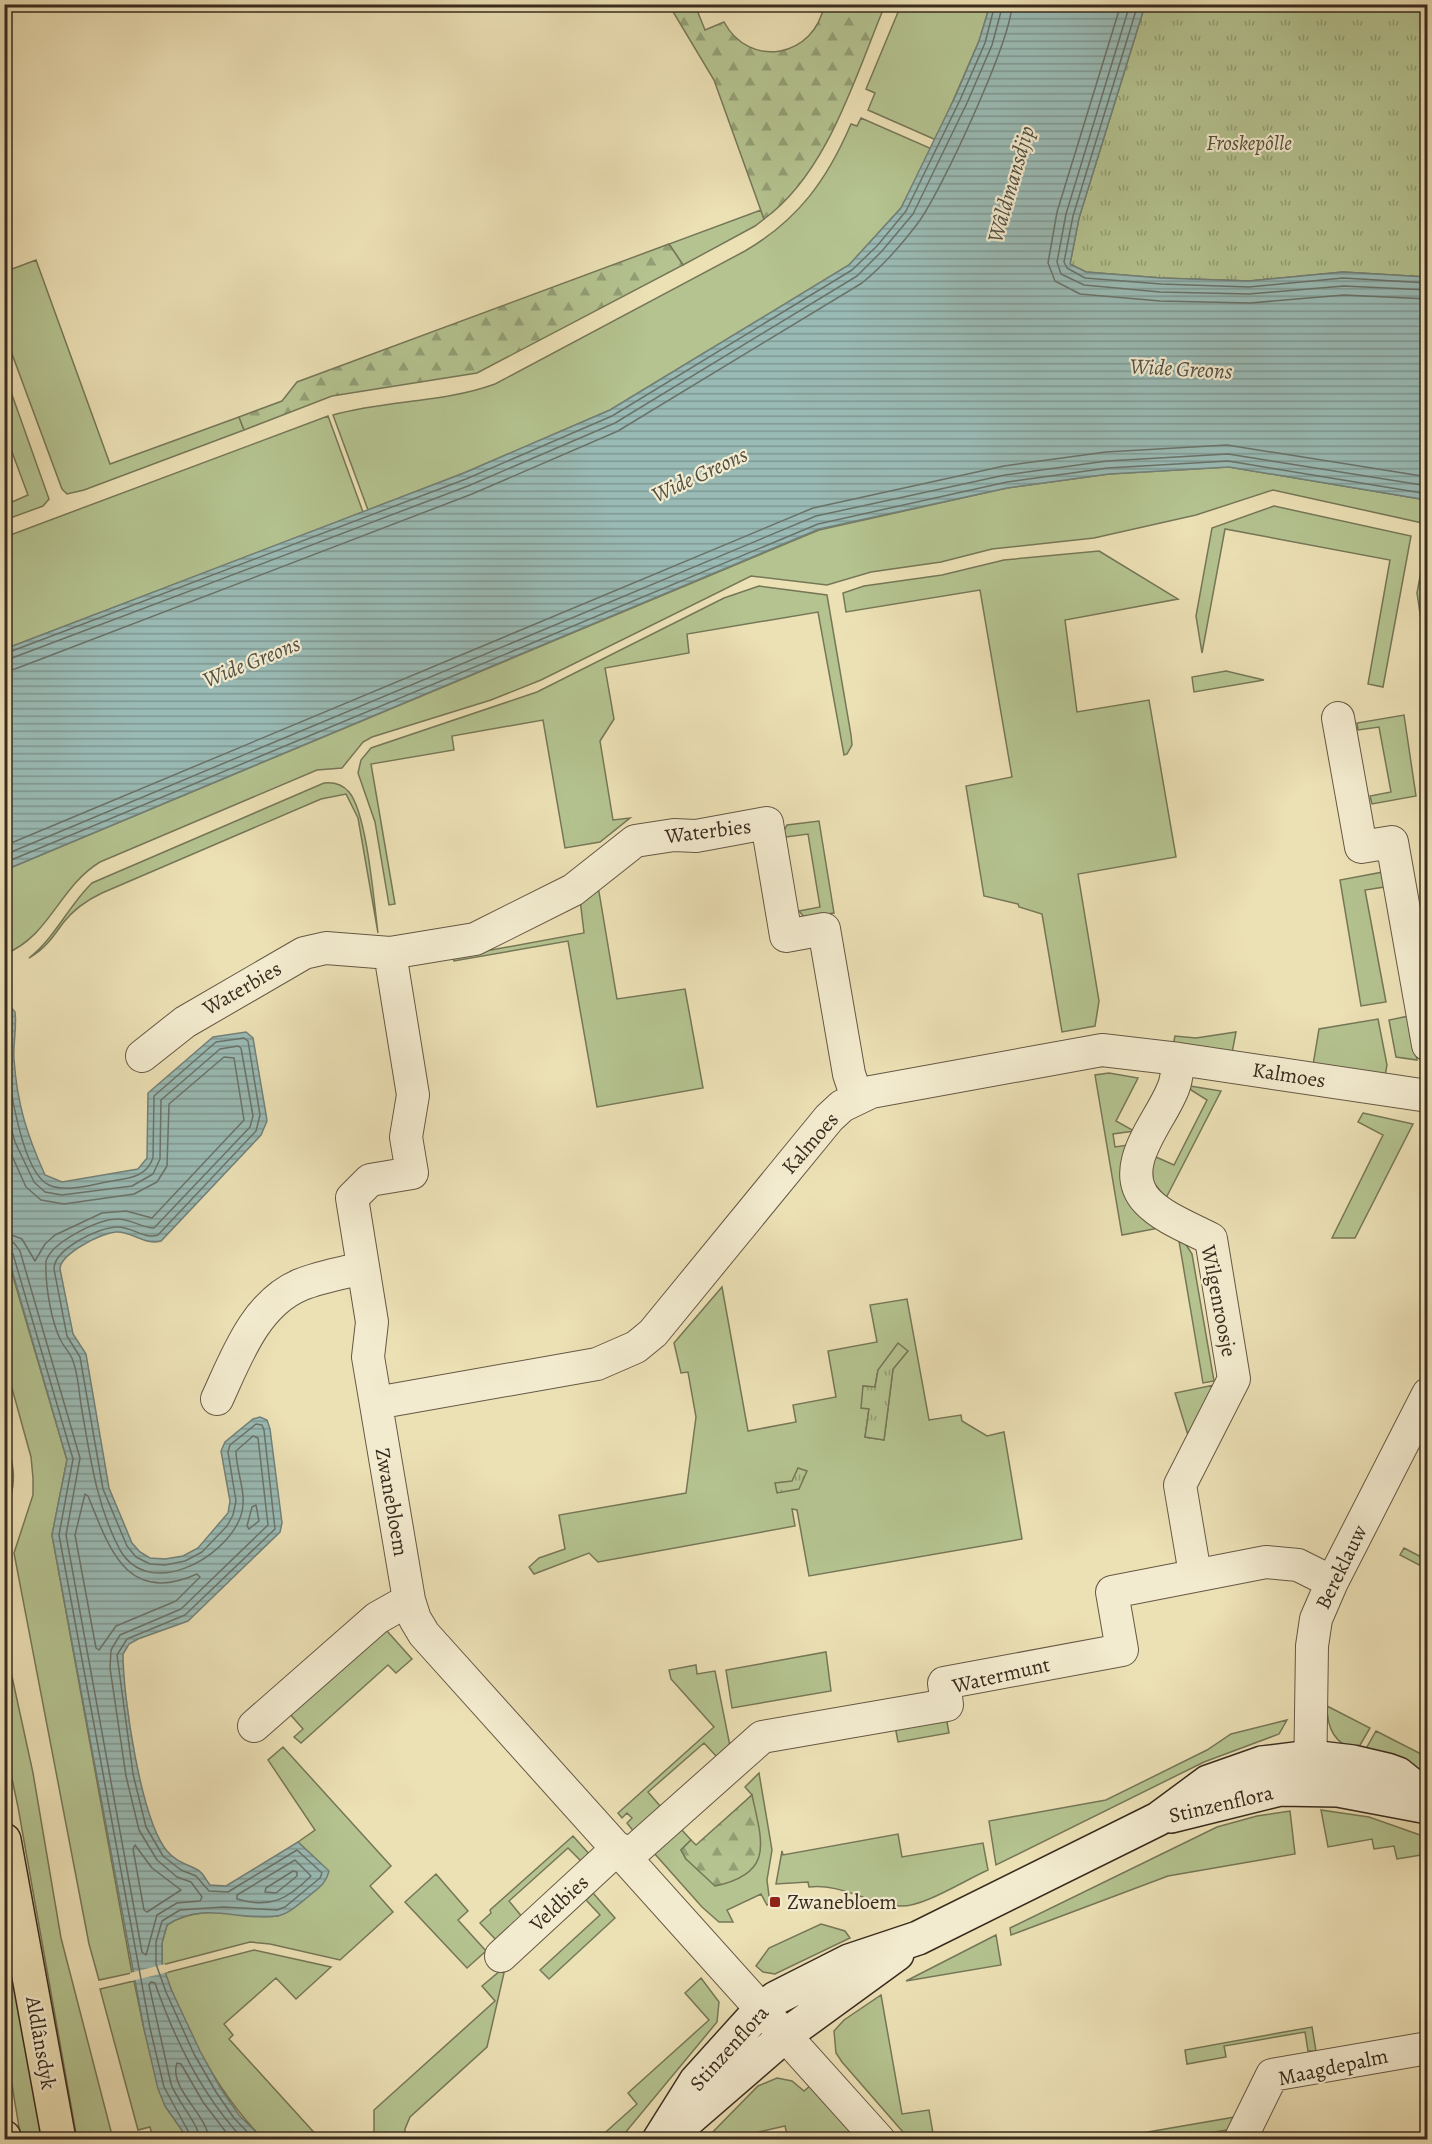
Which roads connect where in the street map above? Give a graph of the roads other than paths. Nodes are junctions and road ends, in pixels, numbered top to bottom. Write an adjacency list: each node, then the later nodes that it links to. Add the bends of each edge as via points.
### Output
1 (1338, 718): 3 (street, via 1361,847 1392,842)
2 (390, 953): 4 (street, Waterbies, via 326,948 304,953 185,1022); 7 (street, Waterbies, via 475,939 573,890 635,841 767,824 786,936 824,929 849,1074); 8 (street, via 413,1095 406,1137 412,1173 370,1180 352,1197)
3 (1428, 1045)
4 (142, 1056)
5 (1179, 1059): 6 (street, Kalmoes); 7 (street, Kalmoes, via 1114,1050 1088,1051 887,1088); 12 (street, Wilgenroosje, via 1174,1086 1139,1156 1137,1175 1146,1200 1211,1239 1233,1379 1180,1485)
6 (1427, 1093)
7 (857, 1098): 11 (street, Kalmoes, via 829,1118 653,1333 636,1347 597,1364)
8 (363, 1268): 10 (street, via 299,1285 270,1306 241,1348); 11 (street, via 372,1322 368,1357)
9 (1428, 1394): 13 (street, Bereklauw)
10 (217, 1399)
11 (376, 1402): 14 (street, Zwanebloem)
12 (1195, 1574): 13 (street, Watermunt, via 1281,1561); 22 (street, Watermunt, via 1170,1583 1112,1592 1122,1650 944,1683 947,1705 762,1737)
13 (1332, 1582): 16 (street, Bereklauw, via 1316,1620 1312,1646)
14 (409, 1600): 15 (street, via 377,1618); 22 (street, Zwanebloem, via 424,1634)
15 (255, 1726)
16 (1311, 1757): 17 (street, Bereklauw); 18 (street, Stinzenflora, via 1387,1770); 20 (street, Stinzenflora, via 1262,1763 1208,1782)
17 (1310, 1790): 19 (street, Stinzenflora, via 1338,1790); 20 (street, Stinzenflora, via 1261,1793)
18 (1428, 1798)
19 (1428, 1807)
20 (1158, 1819): 23 (street, Stinzenflora)
21 (4, 1840): 28 (main road, Aldlânsdyk)
22 (622, 1853): 24 (street, Veldbies); 25 (street, Zwanebloem)
23 (918, 1938): 25 (street, Stinzenflora, via 849,1961 796,1986); 26 (street, Stinzenflora)
24 (501, 1956)
25 (762, 2008): 26 (street, Zwanebloem); 29 (street, Stinzenflora, via 696,2081)
26 (787, 2034): 30 (street, Stinzenflora); 31 (street, Zwanebloem)
27 (1428, 2048): 32 (street, Maagdepalm, via 1272,2075)
28 (58, 2139)
29 (659, 2139)
30 (664, 2139)
31 (879, 2139)
32 (1240, 2139)

